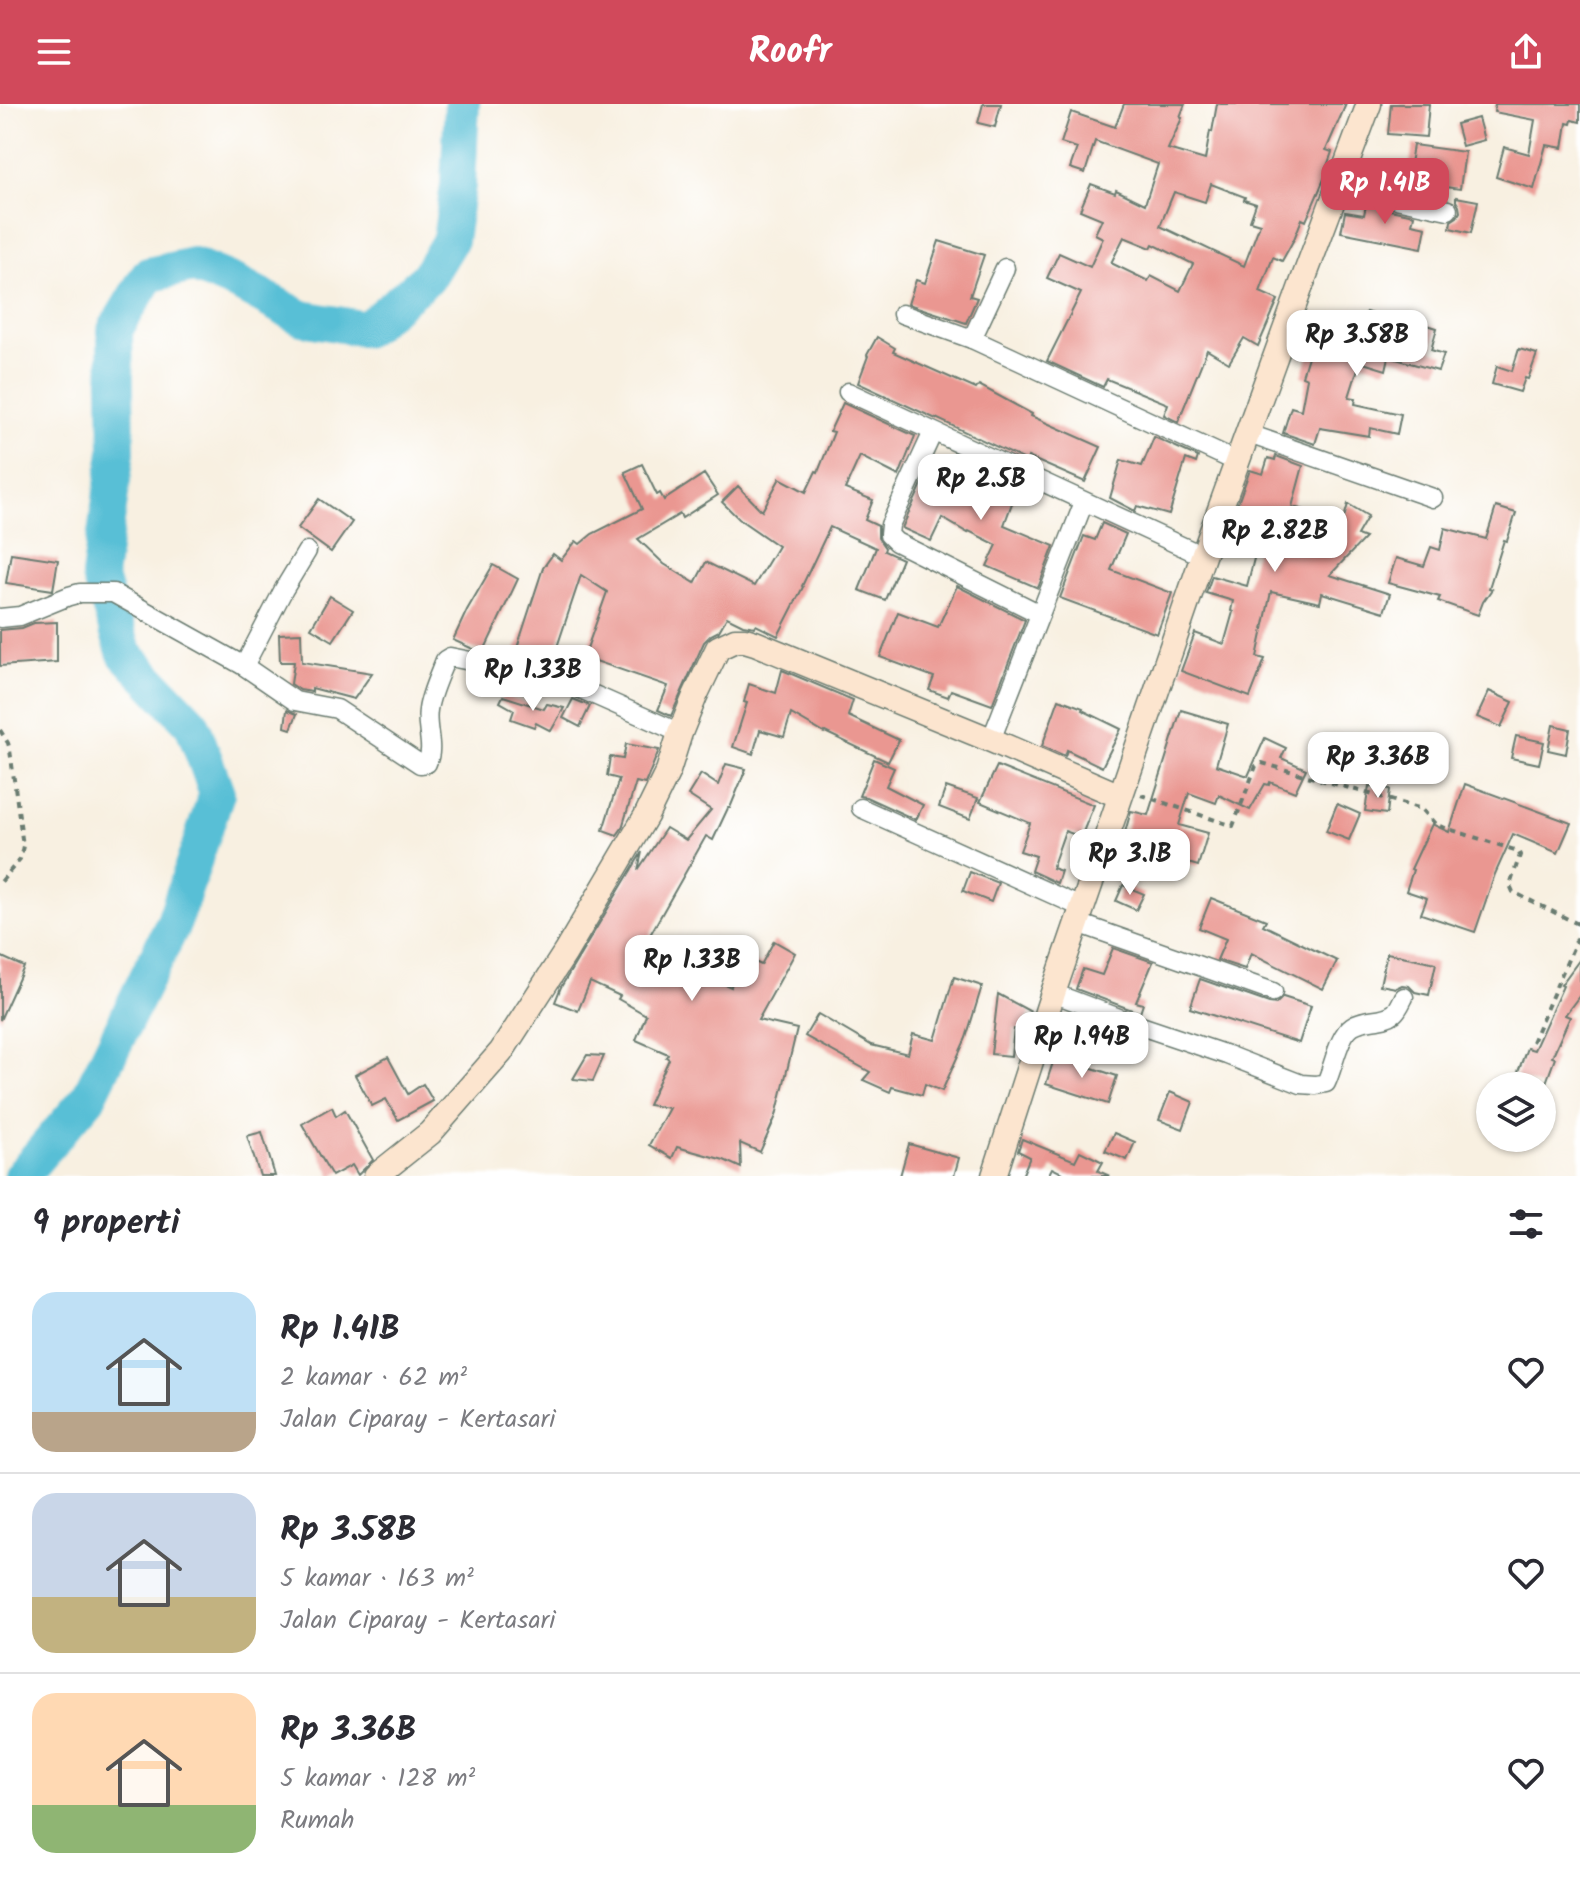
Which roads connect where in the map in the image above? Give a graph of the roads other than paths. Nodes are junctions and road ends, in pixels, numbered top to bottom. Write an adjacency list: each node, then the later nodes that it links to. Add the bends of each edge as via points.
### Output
1 (1369, 104): 2 (main road)
2 (1339, 187): 3 (street); 9 (main road)
3 (1448, 210)
4 (1005, 268): 6 (street)
5 (902, 314): 6 (street)
6 (972, 339): 10 (street)
7 (848, 392): 8 (street)
8 (933, 432): 12 (street); 15 (street, via 889,535)
9 (1249, 434): 10 (main road); 11 (street)
10 (1237, 462): 14 (main road)
11 (1433, 498)
12 (1084, 502): 14 (street); 15 (street)
13 (307, 551): 17 (street)
14 (1203, 556): 20 (main road)
15 (1040, 614): 19 (street)
16 (0, 618): 17 (street, via 20,616 80,593 113,593)
17 (244, 666): 18 (street, via 295,701 337,709 420,764 430,755 429,704 450,657 556,678)
18 (680, 733): 19 (main road, via 718,648 745,640); 26 (main road, via 646,816 501,1052 430,1133)
19 (991, 740): 20 (main road)
20 (1122, 793): 22 (main road)
21 (861, 808): 22 (street)
22 (1080, 916): 23 (street); 24 (main road)
23 (1273, 992)
24 (1053, 993): 25 (street, via 1301,1084 1316,1085 1326,1083 1342,1037 1351,1027 1394,1013); 27 (main road)
25 (1404, 997)
26 (376, 1176)
27 (994, 1176)

